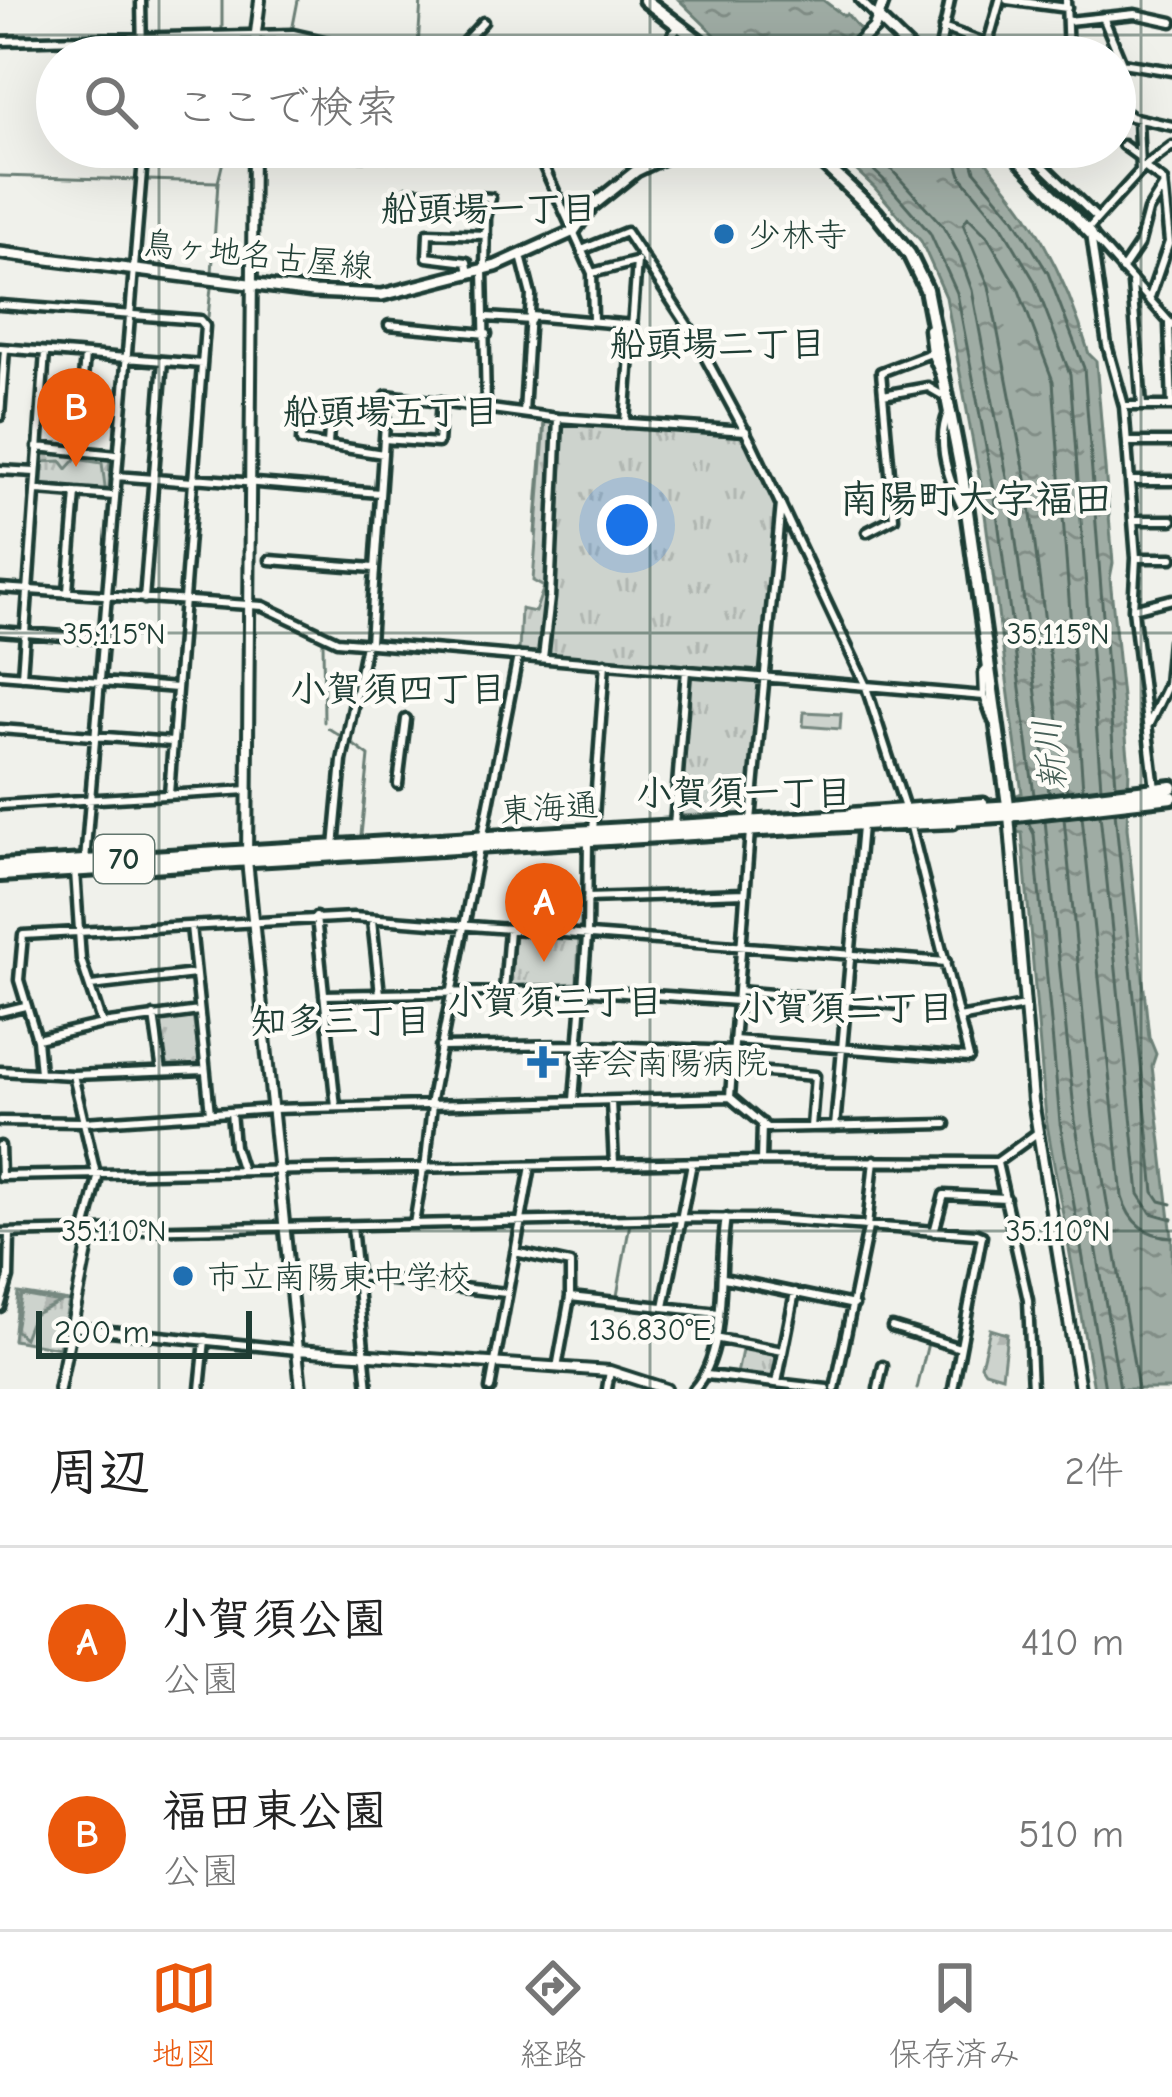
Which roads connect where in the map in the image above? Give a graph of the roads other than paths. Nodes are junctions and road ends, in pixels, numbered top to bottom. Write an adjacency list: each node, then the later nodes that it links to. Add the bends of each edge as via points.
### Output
1 (141, 0): 16 (street)
2 (260, 0): 17 (street)
3 (642, 0): 14 (main road)
4 (884, 0): 13 (main road)
5 (950, 0): 15 (street)
6 (1004, 0): 8 (street); 26 (street)
7 (862, 1): 13 (street)
8 (1066, 4): 10 (street)
9 (1103, 17): 10 (street); 12 (street); 28 (street)
10 (1068, 20): 27 (street)
11 (483, 22): 19 (street)
12 (1172, 22)
13 (876, 23): 22 (main road); 23 (main road)
14 (679, 28): 20 (street); 21 (main road)
15 (943, 28): 24 (street); 25 (street)
16 (142, 36)
17 (253, 36): 18 (street)
18 (302, 36)
19 (470, 36)
20 (673, 36)
21 (690, 36)
22 (863, 36)
23 (892, 36)
24 (942, 36)
25 (966, 36)
26 (991, 36)
27 (1068, 36)
28 (1111, 36)
29 (36, 40): 30 (street)
30 (0, 41)
31 (1136, 65): 32 (street)
32 (1172, 71)
33 (1138, 119): 34 (street); 36 (street)
34 (1172, 126)
35 (1172, 146): 44 (street)
36 (1138, 156): 44 (street)
37 (145, 168): 55 (street)
38 (253, 168): 60 (street)
39 (546, 168): 48 (street)
40 (642, 168): 48 (main road, 鳥ヶ地名古屋線, via 591,207)
41 (828, 168): 68 (main road, via 909,254)
42 (1042, 168): 49 (main road)
43 (1046, 168): 47 (street)
44 (1142, 169): 45 (street); 47 (street)
45 (1163, 184): 57 (street); 62 (street, via 1169,242)
46 (408, 192): 50 (street, via 491,198)
47 (1097, 218): 49 (street)
48 (574, 231): 51 (street); 53 (main road, 鳥ヶ地名古屋線)
49 (1090, 232): 57 (street); 84 (street)
50 (486, 235): 56 (street); 59 (street, via 428,233 427,257 467,262)
51 (582, 250): 54 (street, via 626,232); 58 (street)
52 (0, 253): 55 (main road, 鳥ヶ地名古屋線)
53 (521, 256): 56 (main road, 鳥ヶ地名古屋線); 66 (street)
54 (641, 260): 58 (street); 71 (street); 92 (street)
55 (131, 269): 60 (main road, 鳥ヶ地名古屋線); 64 (street)
56 (484, 270): 59 (main road, 鳥ヶ地名古屋線); 65 (street)
57 (1122, 270): 61 (street)
58 (592, 273): 67 (street)
59 (469, 274): 60 (main road, 鳥ヶ地名古屋線, via 382,295)
60 (251, 284): 107 (street)
61 (1132, 284): 62 (street); 85 (street)
62 (1149, 300): 69 (street)
63 (0, 305): 64 (street)
64 (129, 314): 77 (street); 79 (street, via 200,320)
65 (487, 317): 66 (street); 72 (street)
66 (531, 318): 67 (street); 88 (street)
67 (593, 321): 71 (street)
68 (934, 323): 75 (street); 80 (main road)
69 (1170, 323): 86 (street)
70 (389, 325): 72 (street)
71 (633, 325): 91 (street)
72 (487, 334): 87 (street)
73 (3, 349): 74 (street); 89 (street)
74 (45, 352): 76 (street); 97 (street)
75 (931, 352): 80 (street); 81 (street, via 881,372)
76 (85, 355): 77 (street); 98 (street)
77 (125, 358): 78 (street); 100 (street)
78 (163, 361): 79 (street); 104 (street)
79 (202, 364): 105 (street)
80 (945, 379): 83 (main road)
81 (883, 395): 83 (street, via 928,387); 116 (street, via 893,518)
82 (441, 401): 87 (street); 93 (street, via 438,443); 93 (street, via 387,395)
83 (949, 404): 138 (main road)
84 (1124, 406): 85 (street); 94 (street)
85 (1142, 406): 86 (street)
86 (1172, 406)
87 (486, 407): 88 (street)
88 (524, 413): 90 (street)
89 (0, 416)
90 (558, 418): 91 (street); 136 (street)
91 (626, 423): 92 (street)
92 (746, 431): 113 (street)
93 (384, 439): 99 (street)
94 (1128, 442): 95 (street); 106 (street)
95 (1172, 442)
96 (328, 444): 96 (street, via 330,416 303,414 301,441); 99 (street)
97 (37, 447): 98 (street); 102 (street)
98 (77, 451): 100 (street)
99 (383, 454): 111 (street)
100 (117, 455): 103 (street)
101 (0, 470): 102 (street)
102 (34, 472): 109 (street)
103 (116, 476): 104 (street); 112 (street)
104 (154, 479): 105 (street); 125 (street)
105 (193, 480): 107 (street); 127 (street)
106 (1131, 481): 108 (street); 114 (street)
107 (250, 482): 111 (street); 128 (street)
108 (1172, 482)
109 (38, 490): 110 (street); 122 (street)
110 (76, 493): 112 (street); 123 (street)
111 (380, 493): 120 (street)
112 (114, 496): 124 (street)
113 (781, 505): 142 (street); 144 (street)
114 (1134, 520): 115 (street); 117 (street)
115 (1172, 520)
116 (867, 532)
117 (1136, 558): 118 (street); 129 (street)
118 (1172, 558)
119 (270, 560): 120 (street)
120 (374, 568): 134 (street)
121 (0, 587): 122 (street)
122 (29, 590): 123 (street); 131 (street)
123 (68, 593): 124 (street)
124 (106, 596): 125 (street); 132 (street)
125 (144, 599): 127 (street)
126 (1172, 599): 129 (street)
127 (183, 602): 128 (street); 145 (street)
128 (249, 605): 134 (street, via 337,641); 154 (street)
129 (1133, 609): 149 (street)
130 (0, 631): 131 (street)
131 (26, 633): 132 (street); 141 (street)
132 (102, 639): 143 (street)
133 (1172, 642): 149 (street, via 1168,684)
134 (368, 644): 135 (street); 170 (street, via 341,760)
135 (518, 656): 136 (street); 169 (street)
136 (543, 658): 137 (street)
137 (605, 663): 139 (street); 168 (street)
138 (990, 665): 146 (street); 148 (main road)
139 (686, 670): 142 (street); 165 (street)
140 (0, 674): 141 (street)
141 (22, 676): 143 (street)
142 (765, 676): 144 (street); 166 (street)
143 (98, 682): 145 (street); 151 (street)
144 (865, 684): 146 (street); 160 (street)
145 (177, 688): 152 (street)
146 (984, 696): 148 (street)
147 (406, 719): 153 (street)
148 (998, 727): 161 (main road)
149 (1147, 728): 156 (street)
150 (0, 730): 151 (street)
151 (93, 737): 152 (street); 157 (street)
152 (172, 742): 155 (street)
153 (398, 784)
154 (248, 790): 155 (street); 171 (street)
155 (169, 794): 157 (street)
156 (1159, 794): 161 (main road, 東海通)
157 (89, 799): 159 (street); 172 (street)
158 (984, 802): 160 (street)
159 (0, 805)
160 (904, 806): 162 (street)
161 (1012, 811): 162 (main road, 東海通 / 70); 164 (main road, 東海通 / 70); 199 (street)
162 (835, 816): 166 (main road, 東海通 / 70)
163 (986, 820): 167 (street)
164 (862, 823): 166 (main road, 東海通 / 70); 167 (street); 186 (street)
165 (674, 826): 166 (main road, 東海通 / 70); 168 (main road, 東海通 / 70)
166 (751, 826): 168 (main road, 東海通 / 70); 175 (street)
167 (911, 827): 187 (street)
168 (591, 835): 169 (main road, 東海通 / 70); 176 (street)
169 (481, 842): 170 (main road, 東海通 / 70); 171 (main road, 東海通 / 70); 181 (street)
170 (334, 847): 171 (main road, 東海通 / 70)
171 (248, 856): 172 (main road, 東海通 / 70); 174 (main road, 東海通 / 70); 179 (street)
172 (85, 861): 173 (main road, 東海通 / 70)
173 (0, 871): 174 (main road, 東海通 / 70)
174 (75, 871): 183 (street)
175 (745, 893): 176 (street); 185 (street)
176 (587, 898): 184 (street)
177 (316, 917): 178 (street); 179 (street); 194 (street)
178 (372, 919): 181 (street); 193 (street)
179 (254, 921): 180 (street); 222 (street)
180 (190, 925): 183 (street); 188 (street)
181 (463, 926): 182 (street); 192 (street)
182 (509, 930): 184 (street); 191 (street)
183 (80, 931): 189 (street); 198 (street, via 23,935)
184 (587, 937): 185 (street); 190 (street)
185 (741, 947): 186 (street); 195 (street)
186 (852, 955): 187 (street); 196 (street)
187 (946, 962): 203 (street)
188 (196, 974): 189 (street); 200 (street)
189 (91, 986): 204 (street)
190 (582, 990): 191 (street); 195 (street); 207 (street)
191 (504, 991): 192 (street)
192 (449, 992): 193 (street); 208 (street)
193 (380, 994): 194 (street)
194 (324, 995): 221 (street)
195 (738, 996): 196 (street); 206 (street)
196 (848, 1000): 197 (street); 209 (street)
197 (902, 1005)
198 (25, 1006): 201 (street); 205 (street)
199 (1024, 1006): 203 (street); 231 (street)
200 (199, 1011): 202 (street); 212 (street)
201 (0, 1012)
202 (154, 1016): 204 (street); 214 (street)
203 (959, 1018): 209 (street, via 969,1058)
204 (101, 1024): 205 (street)
205 (38, 1039): 215 (street)
206 (734, 1040): 209 (street); 210 (street)
207 (578, 1045): 208 (street); 210 (street); 219 (street)
208 (440, 1048): 220 (street)
209 (843, 1049): 230 (street)
210 (734, 1051): 211 (street)
211 (732, 1069): 217 (street); 229 (street, via 815,1076)
212 (205, 1070): 214 (street); 224 (street)
213 (0, 1071): 215 (street)
214 (162, 1072): 216 (street)
215 (40, 1073): 216 (street)
216 (73, 1075): 226 (street)
217 (730, 1097): 218 (street); 227 (street)
218 (610, 1101): 219 (street); 237 (street)
219 (573, 1102): 220 (street)
220 (431, 1105): 221 (street); 239 (street)
221 (336, 1107): 222 (street)
222 (273, 1109): 223 (street); 240 (street)
223 (231, 1112): 224 (street); 241 (street)
224 (210, 1114): 226 (street)
225 (0, 1121): 226 (street)
226 (84, 1122): 242 (street)
227 (762, 1124): 229 (street); 234 (street)
228 (946, 1124): 230 (street)
229 (811, 1127): 230 (street)
230 (835, 1127)
231 (1037, 1133): 236 (street); 294 (street)
232 (0, 1146): 243 (street)
233 (874, 1160): 234 (street); 236 (street); 251 (street)
234 (761, 1161): 235 (street)
235 (692, 1162): 237 (street); 245 (street)
236 (998, 1162): 244 (street)
237 (614, 1164): 238 (street)
238 (530, 1166): 239 (street); 247 (street)
239 (424, 1169): 240 (street); 248 (street)
240 (279, 1170): 241 (street); 250 (street)
241 (242, 1171): 242 (street)
242 (98, 1174): 243 (street); 252 (street)
243 (0, 1176)
244 (1006, 1198): 253 (street, via 944,1195); 293 (street, via 1028,1300)
245 (682, 1218): 246 (street); 247 (street); 265 (street)
246 (726, 1218): 251 (street); 259 (street)
247 (520, 1220): 248 (street); 256 (street)
248 (414, 1224): 249 (street)
249 (352, 1226): 250 (street); 258 (street)
250 (284, 1227): 252 (street); 272 (street)
251 (868, 1227): 253 (street); 263 (street)
252 (88, 1231): 255 (street); 267 (street)
253 (934, 1232): 271 (street, via 982,1236)
254 (0, 1233): 255 (street)
255 (10, 1233): 257 (street)
256 (514, 1252): 261 (street); 262 (street, via 569,1264)
257 (5, 1264): 264 (street)
258 (357, 1276): 261 (street); 274 (street)
259 (724, 1278): 260 (street); 266 (street)
260 (795, 1292): 263 (street); 273 (street)
261 (506, 1293): 275 (street)
262 (570, 1297): 265 (street); 277 (street)
263 (854, 1305): 290 (street)
264 (0, 1307)
265 (664, 1307): 266 (street)
266 (718, 1313): 269 (street)
267 (71, 1327): 270 (street); 282 (street)
268 (892, 1328): 271 (street)
269 (714, 1338): 273 (street); 279 (street)
270 (205, 1340): 272 (street); 283 (street)
271 (960, 1348): 292 (street)
272 (297, 1350): 274 (street); 284 (street)
273 (783, 1351): 280 (street)
274 (365, 1354): 275 (street); 285 (street)
275 (496, 1364): 277 (street); 286 (street)
276 (883, 1366): 291 (street)
277 (556, 1368): 278 (street)
278 (610, 1370): 287 (street); 288 (street)
279 (707, 1375): 281 (street); 289 (street)
280 (777, 1383): 281 (street); 290 (street)
281 (747, 1384)
282 (59, 1389)
283 (200, 1389)
284 (301, 1389)
285 (368, 1389)
286 (490, 1389)
287 (608, 1389)
288 (666, 1389)
289 (694, 1389)
290 (831, 1389)
291 (878, 1389)
292 (952, 1389)
293 (1031, 1389)
294 (1080, 1389)

